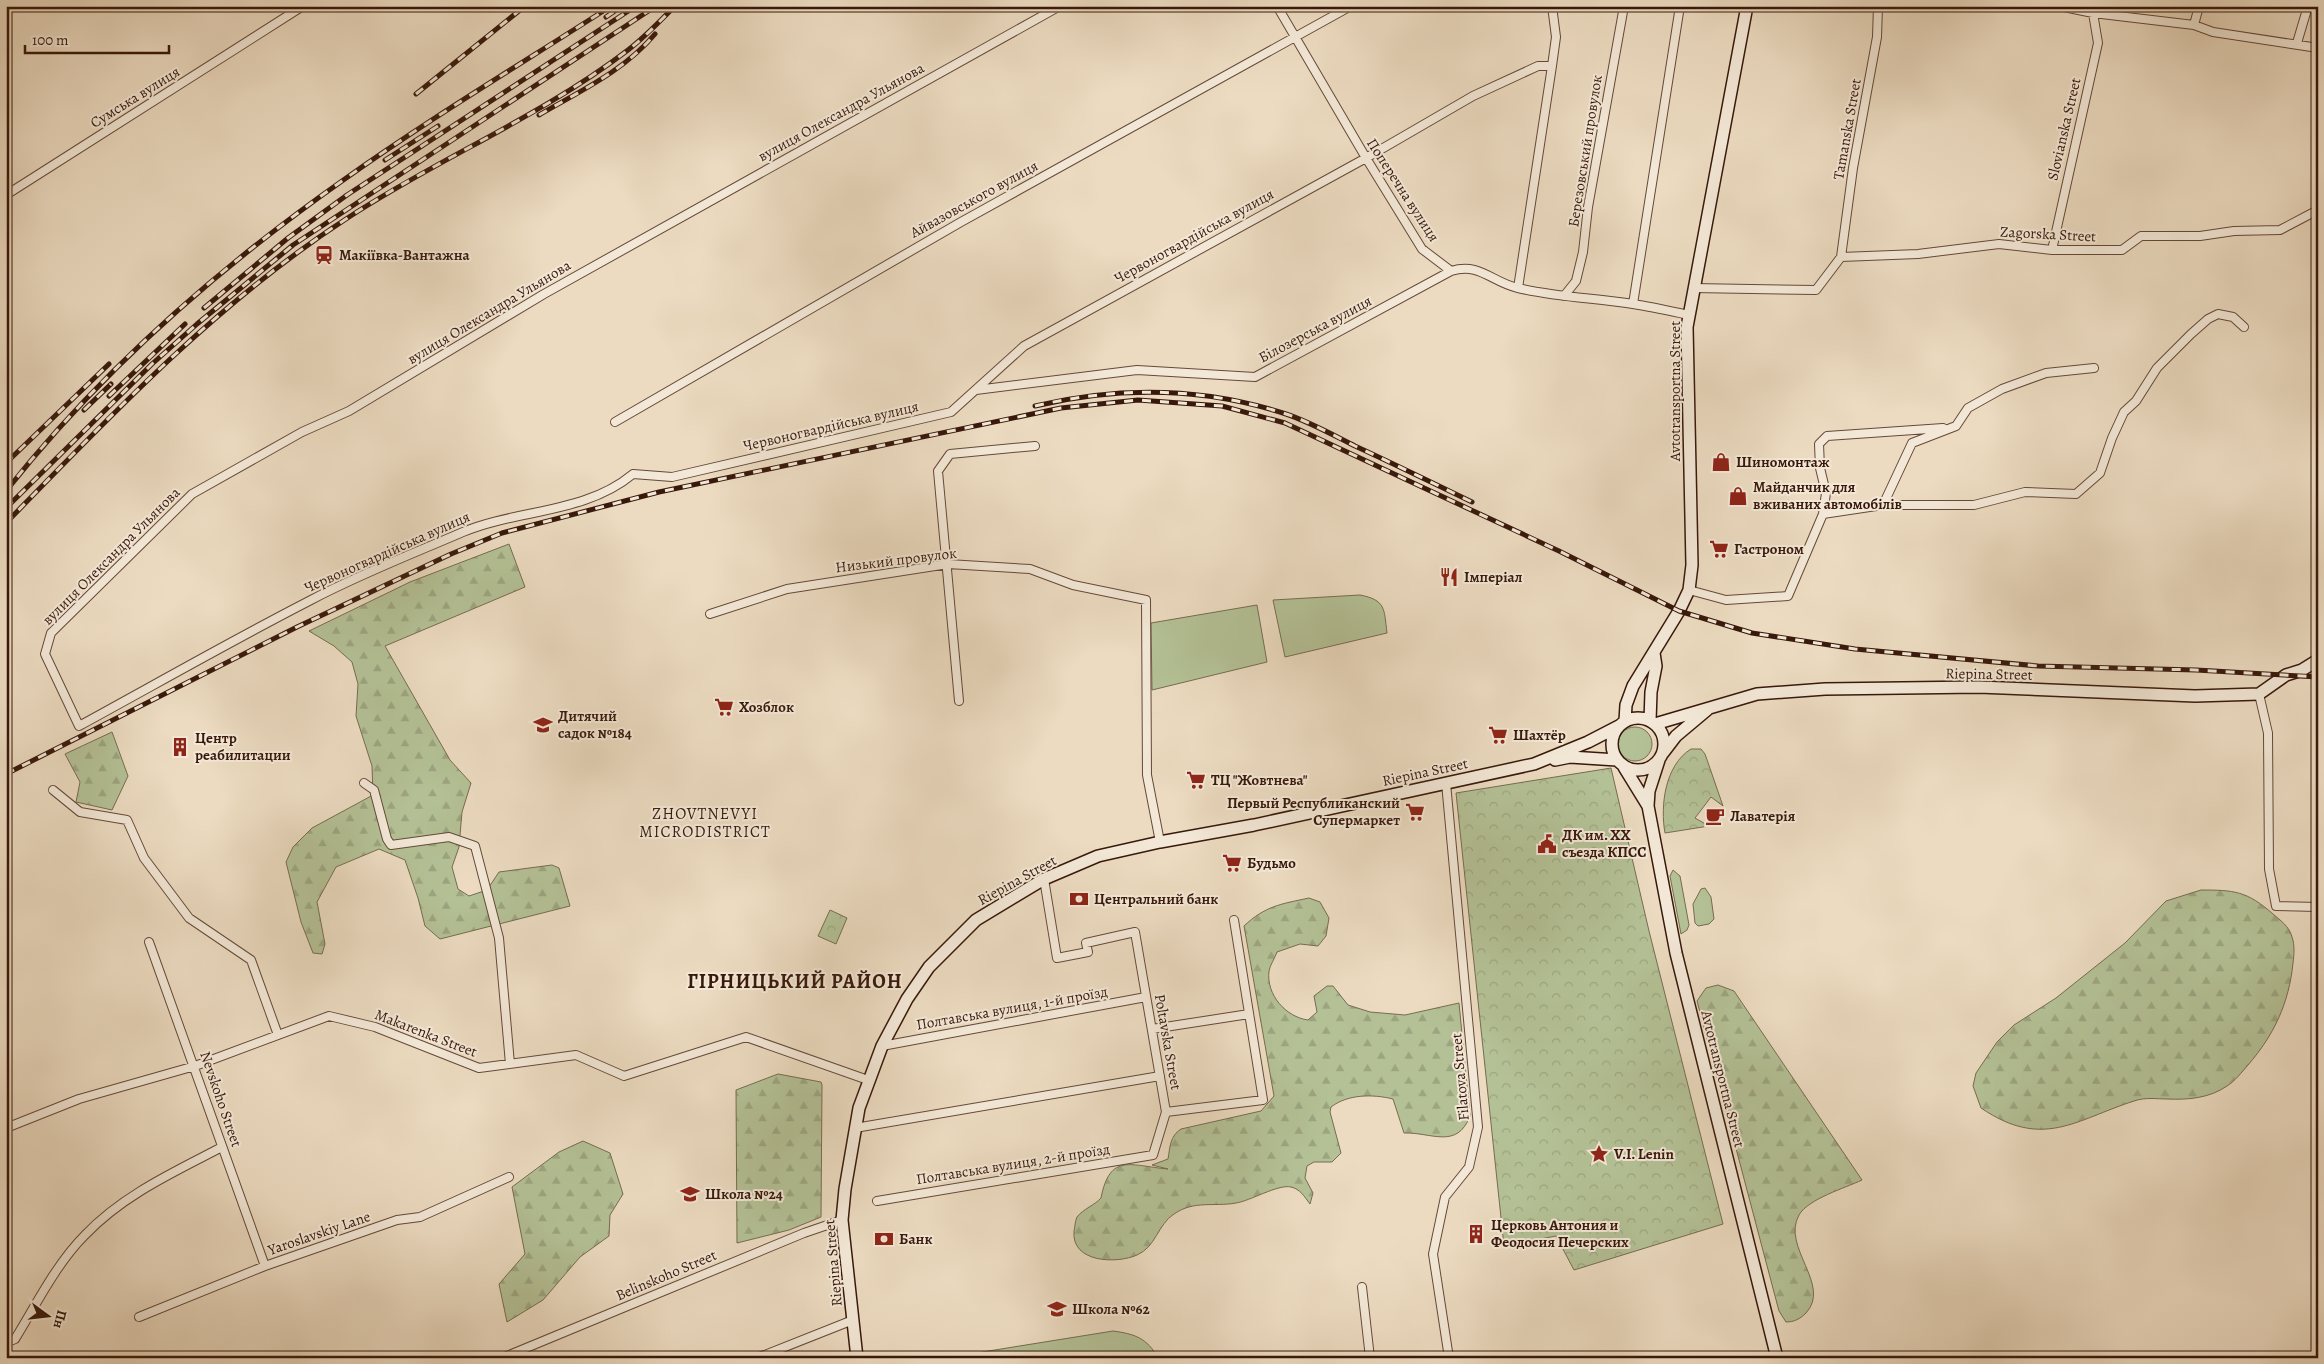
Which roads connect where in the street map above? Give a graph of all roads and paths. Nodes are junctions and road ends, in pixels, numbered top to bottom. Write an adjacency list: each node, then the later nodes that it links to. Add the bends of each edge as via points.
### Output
1 (304, 6): 20 (street, Сумська вулиця)
2 (1060, 6): 48 (street, вулиця Олександра Ульянова, via 544,294 349,411 302,432 192,494 51,632 45,654)
3 (1277, 6): 15 (street, Поперечна вулиця)
4 (1351, 6): 15 (street, Айвазовського вулиця)
5 (1552, 6): 18 (street, via 1556,37)
6 (1624, 6): 27 (street, Березовський провулок, via 1583,252 1576,281)
7 (1680, 6): 28 (street)
8 (1747, 6): 26 (street, Avtotransportna Street)
9 (1878, 6): 23 (street, Tamanska Street, via 1877,38)
10 (2059, 6): 13 (street)
11 (2199, 6): 14 (street)
12 (2308, 6): 16 (street)
13 (2093, 13): 14 (street); 22 (street, Slovianska Street, via 2098,43)
14 (2194, 25): 16 (street, via 2213,32)
15 (1295, 38): 19 (street, Поперечна вулиця); 33 (street, Айвазовського вулиця, via 961,222)
16 (2297, 43): 17 (street)
17 (2318, 48)
18 (1552, 66): 19 (street, Червоногвардійська вулиця, via 1538,66 1473,96); 25 (street)
19 (1366, 158): 24 (street, Поперечна вулиця, via 1422,249); 32 (street, Червоногвардійська вулиця, via 1024,346)
20 (6, 195)
21 (2318, 210): 22 (street, Zagorska Street, via 2280,230 2200,236 2141,236 2122,250)
22 (2052, 250): 23 (street, Zagorska Street, via 1999,244 1918,254)
23 (1841, 257): 26 (street, via 1816,290)
24 (1451, 271): 25 (street, via 1464,267 1482,271 1496,281); 32 (street, Білозерська вулиця, via 1255,377 1138,370)
25 (1518, 288): 27 (street)
26 (1694, 288): 29 (street, Avtotransportna Street)
27 (1564, 296): 28 (street)
28 (1633, 304): 29 (street)
29 (1689, 315): 39 (street, Avtotransportna Street, via 1692,564)
30 (2244, 327): 36 (street, via 2233,317 2218,314 2190,334 2124,412 2100,473 2076,494 2025,492 1974,505)
31 (2094, 368): 34 (street, via 2046,373 2002,388 1968,408)
32 (976, 390): 48 (street, Червоногвардійська вулиця, via 950,412 672,477 633,474 579,503 476,527 312,599)
33 (615, 422)
34 (1956, 426): 36 (street, via 1912,443); 37 (street, via 1827,436 1819,444 1826,493)
35 (1035, 446): 38 (street, via 950,454 938,471)
36 (1883, 505): 37 (street)
37 (1822, 514): 39 (street, via 1788,596 1726,600)
38 (947, 564): 40 (street, Низький провулок, via 787,589); 44 (street); 56 (street, Низький провулок, via 1030,569 1072,585 1146,600 1147,775)
39 (1689, 590): 41 (street, Avtotransportna Street)
40 (710, 614)
41 (1654, 651): 46 (street); 47 (street, Avtotransportna Street, via 1633,686)
42 (2318, 660): 43 (street, via 2286,675)
43 (2258, 694): 45 (street, Riepina Street, via 2195,696 1979,687 1825,689 1757,694); 58 (street, via 2268,733 2269,869 2276,906)
44 (959, 701)
45 (1715, 706): 46 (street, Riepina Street); 49 (street, via 1676,736)
46 (1652, 722): 47 (street, via 1635,718); 49 (street, via 1664,737)
47 (1622, 723): 50 (street, via 1612,742); 51 (street, Riepina Street, via 1588,742)
48 (78, 726)
49 (1661, 757): 50 (street, via 1648,768 1635,770); 55 (street, via 1649,791)
50 (1620, 763): 51 (street, via 1570,757); 55 (street, via 1631,775)
51 (1534, 764): 52 (street, Riepina Street)
52 (1446, 783): 56 (street, Riepina Street); 87 (street, Filatova Street, via 1478,1127 1470,1167 1445,1198 1433,1254)
53 (364, 784): 66 (street, via 374,790 391,845 449,837 475,846 499,938)
54 (53, 790): 64 (street, via 80,812 127,820 144,858 189,918 251,960)
55 (1648, 806): 88 (street, Avtotransportna Street, via 1676,953)
56 (1160, 842): 57 (street, Riepina Street, via 1098,856)
57 (1044, 879): 61 (street, Poltavska Street, via 1057,958 1088,952 1086,943 1135,932); 65 (street, Riepina Street, via 976,920 929,967 907,999)
58 (2318, 907)
59 (1234, 920): 62 (street)
60 (149, 942): 67 (street, Nevskoho Street)
61 (1146, 997): 63 (street, Poltavska Street); 65 (street, Полтавська вулиця, 1-й проїзд)
62 (1249, 1014): 63 (street); 70 (street, via 1263,1100)
63 (1152, 1029): 68 (street, Poltavska Street)
64 (278, 1035): 66 (street, Makarenka Street, via 329,1016 375,1027 479,1068); 67 (street, Makarenka Street)
65 (882, 1046): 69 (street, Riepina Street)
66 (510, 1064): 69 (street, Makarenka Street, via 576,1055 624,1076 746,1037)
67 (195, 1066): 71 (street, Makarenka Street, via 79,1099); 73 (street, Nevskoho Street)
68 (1160, 1076): 70 (street, Poltavska Street); 72 (street)
69 (868, 1080): 72 (street, Riepina Street)
70 (1166, 1112): 74 (street, Poltavska Street)
71 (6, 1128)
72 (855, 1128): 77 (street, Riepina Street)
73 (222, 1146): 78 (street, Nevskoho Street); 82 (street, via 146,1186 85,1235 15,1339)
74 (1154, 1155): 76 (street, Полтавська вулиця, 2-й проїзд)
75 (509, 1177): 78 (street, Yaroslavskiy Lane, via 420,1217 397,1220)
76 (877, 1201)
77 (842, 1220): 81 (street, Riepina Street); 83 (street, Belinskoho Street)
78 (265, 1266): 80 (street, Yaroslavskiy Lane)
79 (1362, 1287): 86 (street)
80 (139, 1317)
81 (853, 1320): 84 (street); 85 (street, Riepina Street)
82 (6, 1343)
83 (502, 1358)
84 (758, 1358)
85 (857, 1358)
86 (1370, 1358)
87 (1449, 1358)
88 (1777, 1358)

